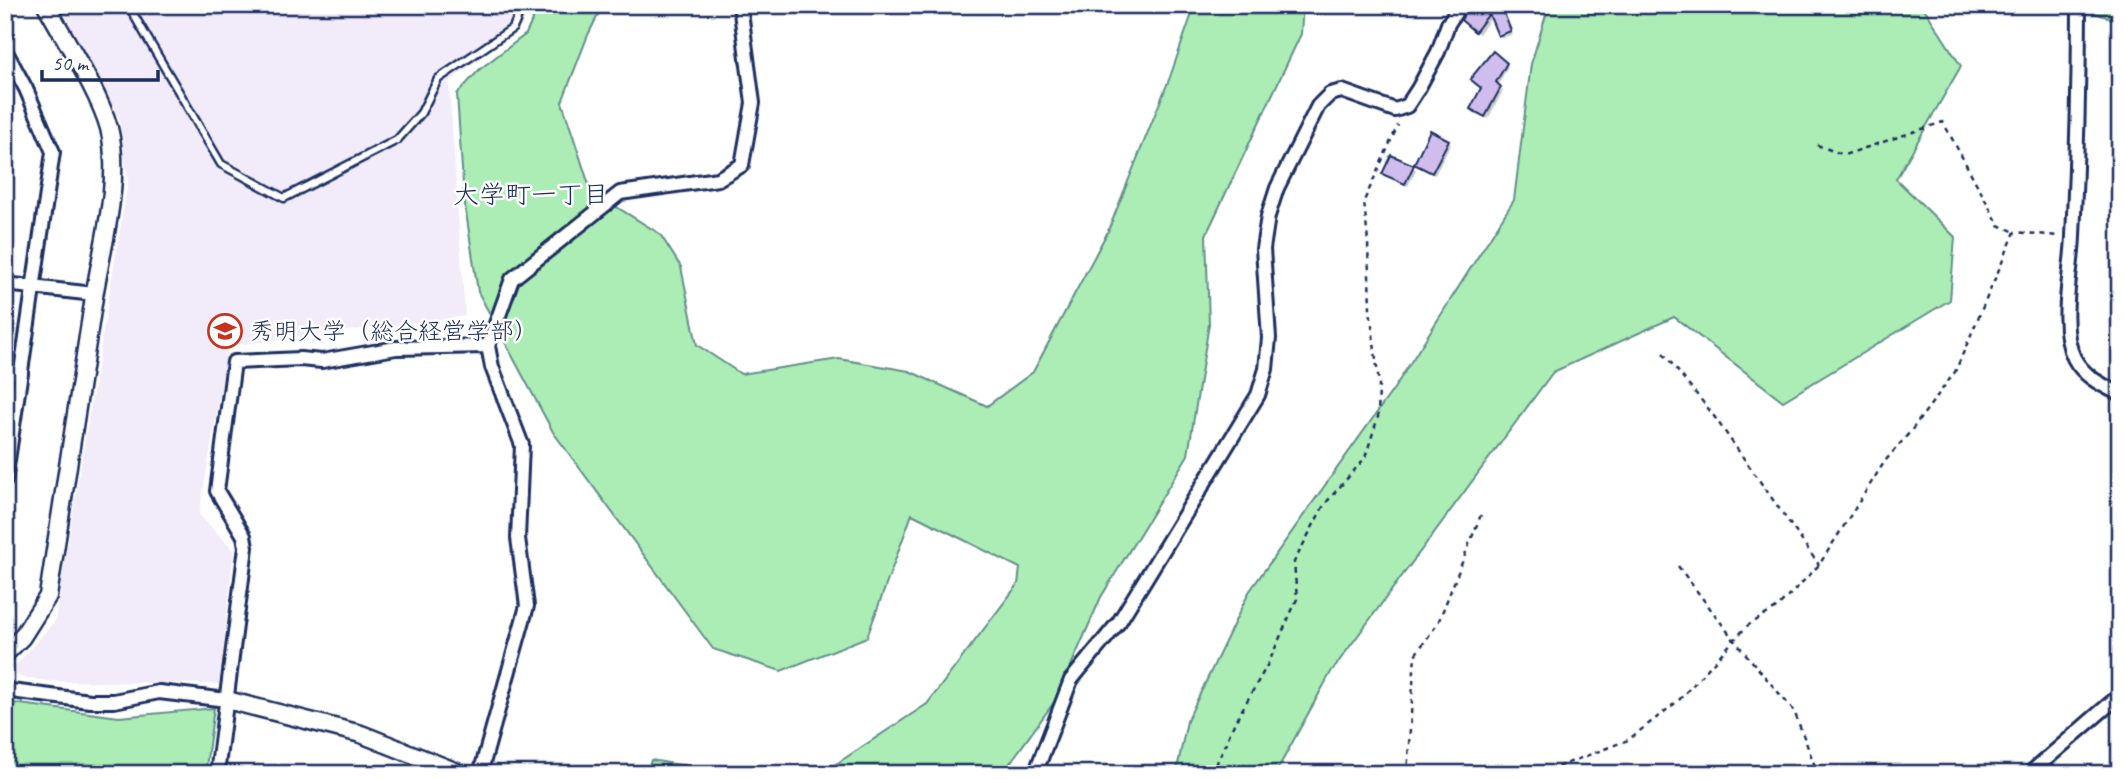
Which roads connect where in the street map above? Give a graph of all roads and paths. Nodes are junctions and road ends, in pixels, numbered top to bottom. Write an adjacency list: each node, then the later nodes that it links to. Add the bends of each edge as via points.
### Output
1 (46, 5): 14 (street, via 109,129 110,215)
2 (128, 5): 3 (lane, via 221,164 284,198 397,140 421,113 438,79 513,28)
3 (523, 5)
4 (740, 5): 15 (street, via 753,103 742,165 718,179 620,192 512,279)
5 (1460, 5): 8 (street)
6 (2079, 5): 11 (street)
7 (5, 50): 13 (street, via 53,152)
8 (1406, 106): 33 (street, via 1395,110 1342,90 1318,106 1268,216 1263,249 1269,338 1258,395 1118,622 1071,680); 34 (path, via 1364,201 1378,417 1365,458 1324,505 1294,562 1297,599)
9 (1817, 145): 10 (path, via 1844,155 1943,122 1999,225)
10 (2015, 232): 11 (path); 23 (path, via 1955,372 1885,461)
11 (2073, 237): 19 (street, via 2068,340 2075,360 2093,380)
12 (5, 284): 13 (street)
13 (34, 288): 14 (street); 18 (street)
14 (94, 294): 26 (street, via 48,596 30,628)
15 (488, 345): 29 (street, via 396,348 322,361 234,362 217,491 246,547); 32 (street, via 522,445 517,538 527,606)
16 (1663, 354): 23 (path, via 1711,412)
17 (5, 372): 18 (street)
18 (21, 374): 20 (street)
19 (2120, 394)
20 (7, 453): 21 (street)
21 (5, 481)
22 (1482, 512): 35 (path, via 1438,623 1415,655)
23 (1819, 565): 25 (path, via 1778,607)
24 (1678, 566): 25 (path)
25 (1734, 640): 36 (path, via 1678,701 1628,740); 37 (path, via 1794,711)
26 (5, 654)
27 (5, 687): 29 (street, via 90,701 159,692)
28 (2120, 695): 38 (street)
29 (228, 700): 30 (street); 31 (street, via 361,734)
30 (218, 774)
31 (462, 774)
32 (480, 774)
33 (1035, 774)
34 (1212, 774)
35 (1407, 774)
36 (1539, 774)
37 (1818, 774)
38 (2029, 774)

